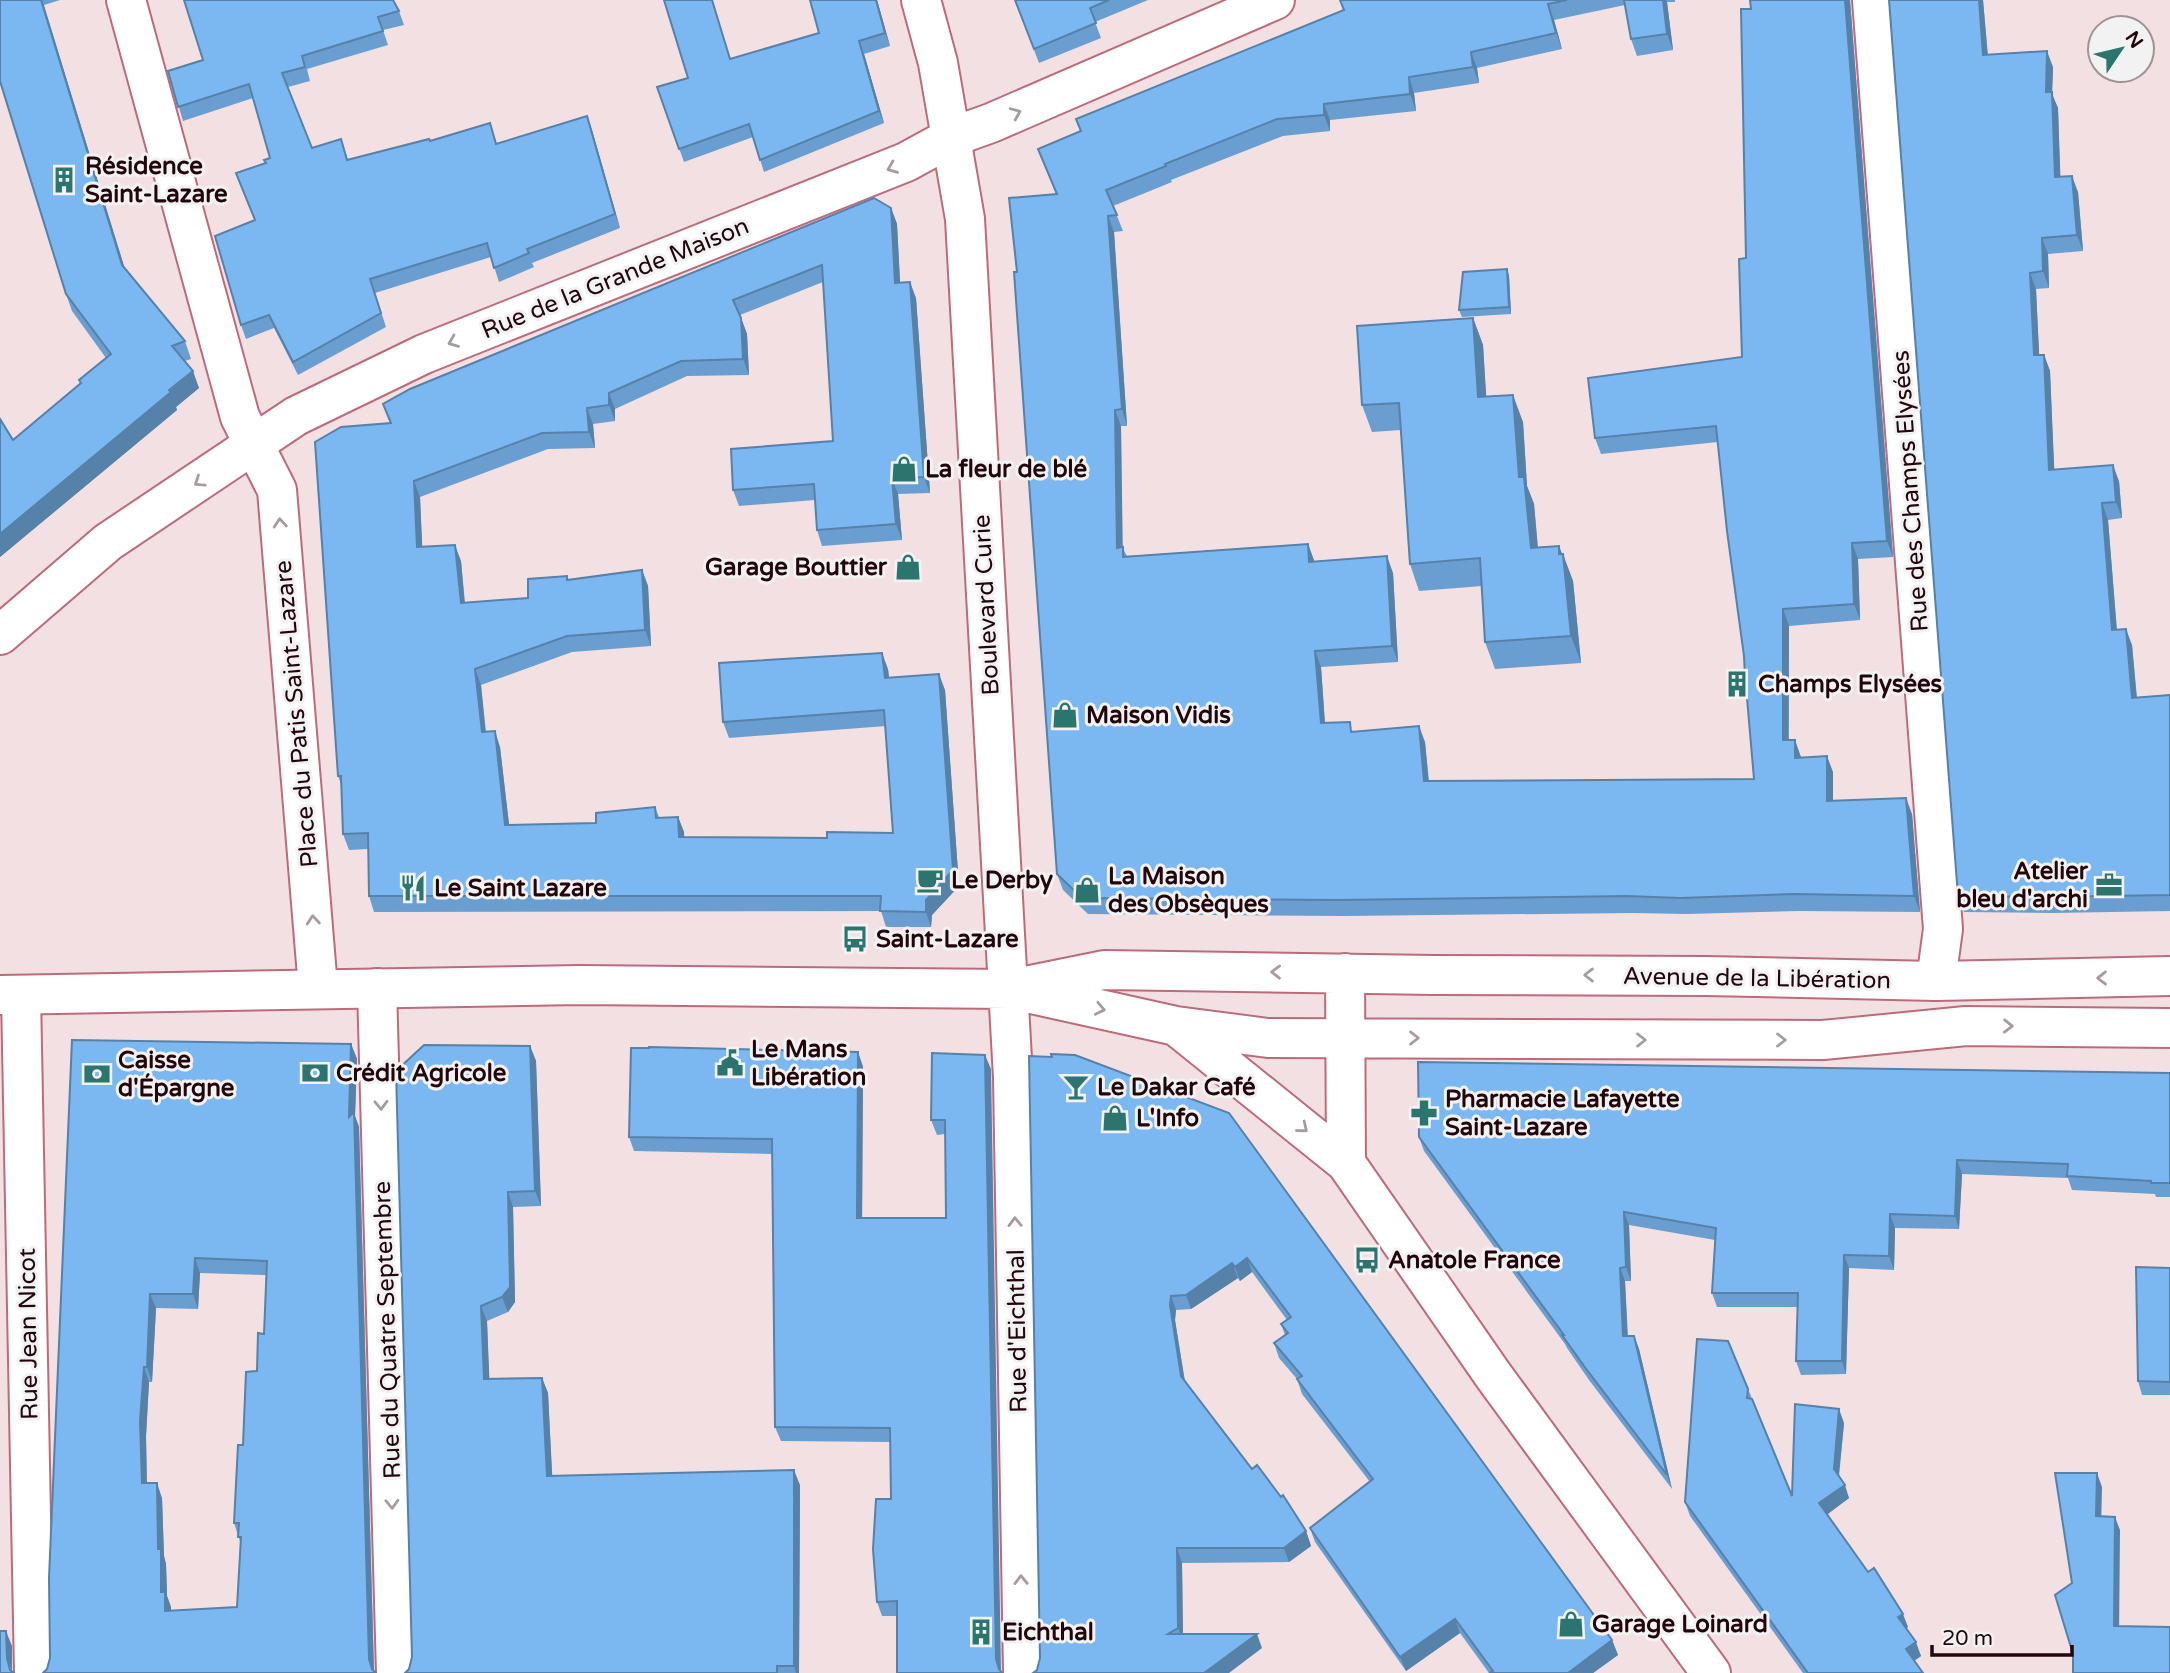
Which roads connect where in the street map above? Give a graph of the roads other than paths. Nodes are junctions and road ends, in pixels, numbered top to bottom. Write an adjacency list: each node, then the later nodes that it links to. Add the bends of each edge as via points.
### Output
1 (125, 0): 6 (street, Place du Patis Saint-Lazare, via 240,417)
2 (920, 0): 5 (street, Boulevard Curie)
3 (1275, 0): 5 (street, Rue de la Grande Maison, one-way to 3)
4 (1872, 0): 10 (street, Rue des Champs Elysées, via 1943,929)
5 (952, 137): 6 (street, Rue de la Grande Maison, one-way to 6, via 905,162 424,354 296,416); 13 (street, Boulevard Curie, via 965,219)
6 (256, 444): 7 (street, Rue de la Grande Maison, one-way to 7, via 108,542); 11 (street, Place du Patis Saint-Lazare, one-way to 6, via 277,490)
7 (0, 635)
8 (1345, 973): 10 (street, Avenue de la Libération, one-way to 8); 13 (street, Avenue de la Libération, one-way to 13, via 1104,970); 17 (street)
9 (2170, 976): 10 (street, Avenue de la Libération, one-way to 10)
10 (1936, 981)
11 (318, 988): 12 (street); 14 (street)
12 (377, 988): 13 (street); 20 (street, Rue du Quatre Septembre, one-way to 20)
13 (1009, 989): 15 (street, one-way to 15); 21 (street, Rue d'Eichthal, one-way to 13)
14 (10, 995): 19 (street, Rue Jean Nicot)
15 (1176, 1026): 17 (street, via 1268,1038); 18 (street, one-way to 18)
16 (2170, 1028): 17 (street, one-way to 16, via 1810,1040 1966,1026)
17 (1345, 1038): 18 (street)
18 (1346, 1163): 22 (street, via 1493,1375)
19 (34, 1673)
20 (397, 1673)
21 (1023, 1673)
22 (1711, 1673)

